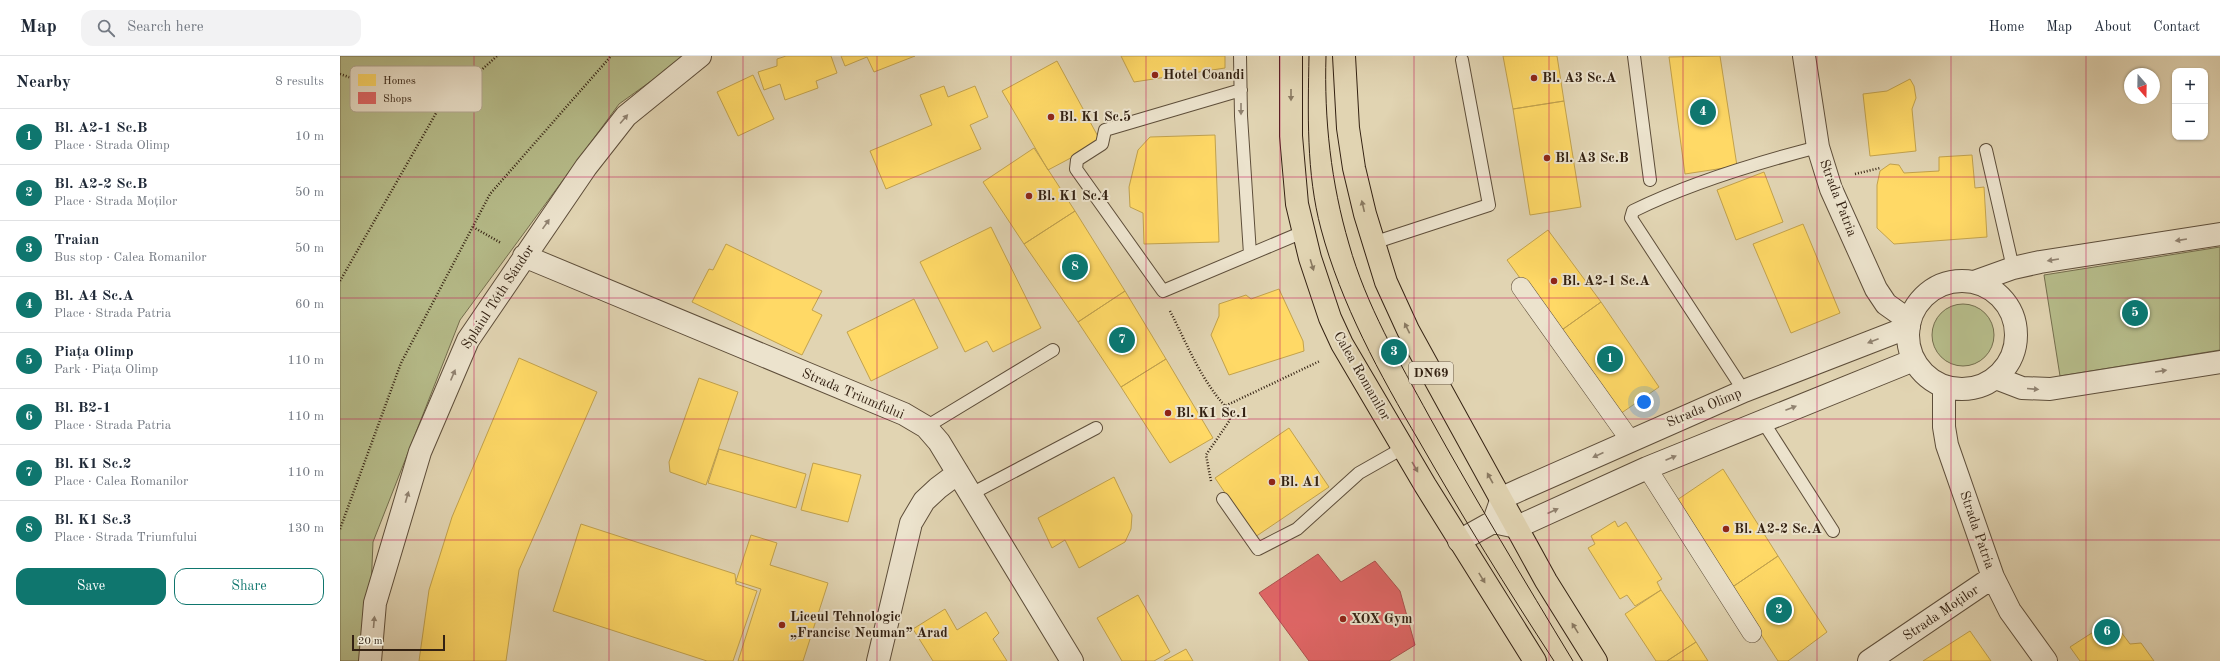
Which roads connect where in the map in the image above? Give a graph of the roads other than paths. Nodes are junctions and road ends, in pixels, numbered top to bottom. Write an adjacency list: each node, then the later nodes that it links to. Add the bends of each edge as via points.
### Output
1 (700, 56): 16 (street, Splaiul Tóth Sándor, one-way to 1, via 586,167 626,116)
2 (1240, 56): 8 (lane)
3 (1291, 56): 12 (main road, Calea Romanilor, one-way to 12, via 1293,171)
4 (1344, 56): 14 (main road, DN69, one-way to 4, via 1354,168 1348,128)
5 (1634, 56): 11 (lane)
6 (1804, 56): 9 (street, Strada Patria)
7 (1462, 60): 14 (lane, via 1489,205)
8 (1241, 90): 15 (lane, one-way to 15); 15 (lane, via 1106,130 1102,144 1077,160 1076,169 1163,291)
9 (1818, 147): 20 (street, Strada Patria, via 1831,189 1876,289 1886,304); 26 (lane, via 1708,180 1664,196 1633,211 1631,218)
10 (1986, 150): 17 (lane)
11 (1650, 180)
12 (1303, 232): 15 (lane); 31 (main road, Calea Romanilor, one-way to 31, via 1317,283 1342,344)
13 (2220, 234): 17 (street, one-way to 17)
14 (1373, 244): 35 (main road, DN69, one-way to 14, via 1408,330 1386,282)
15 (1250, 254)
16 (524, 256): 28 (street, Strada Triumfului, via 904,414); 43 (street, Splaiul Tóth Sándor, one-way to 16, via 375,603 420,452 468,340)
17 (2013, 268): 18 (street)
18 (1974, 282): 20 (street, via 1961,281 1935,289 1920,303); 24 (street, via 1998,295 2007,305 2015,324 2016,344 2012,357)
19 (1521, 287): 30 (street)
20 (1910, 324): 22 (street, via 1909,347); 26 (street, Strada Olimp, one-way to 26)
21 (1053, 350): 28 (lane)
22 (1914, 360): 25 (street, via 1932,380); 27 (street, one-way to 22)
23 (2220, 362): 24 (street, one-way to 23, via 2022,388 2050,389)
24 (1996, 378): 25 (street, via 1971,389)
25 (1944, 386): 41 (street, Strada Patria, via 1944,428 1947,445)
26 (1744, 391): 30 (street, Strada Olimp)
27 (1762, 420): 32 (street, one-way to 27); 39 (lane)
28 (926, 427): 33 (street, Strada Triumfului, via 939,442)
29 (1096, 428): 34 (lane)
30 (1630, 440): 35 (street, Strada Olimp, one-way to 35)
31 (1403, 448): 36 (lane, via 1359,473 1297,529 1258,549); 40 (main road, Calea Romanilor, one-way to 40)
32 (1647, 468): 38 (street, one-way to 32); 42 (street)
33 (958, 473): 34 (street, Strada Triumfului); 44 (street, via 924,501 911,523)
34 (971, 494): 45 (street, Strada Triumfului)
35 (1502, 498): 37 (street); 38 (main road, DN69)
36 (1223, 499)
37 (1493, 522): 38 (street); 40 (street)
38 (1517, 527): 47 (main road, DN69, one-way to 38)
39 (1833, 531)
40 (1459, 541): 46 (main road, Calea Romanilor, one-way to 46)
41 (1993, 577): 48 (street, Strada Moților); 49 (street, Strada Patria, via 2010,611)
42 (1752, 633)
43 (370, 661)
44 (878, 661)
45 (1072, 661)
46 (1535, 661)
47 (1596, 661)
48 (1869, 661)
49 (2046, 661)

